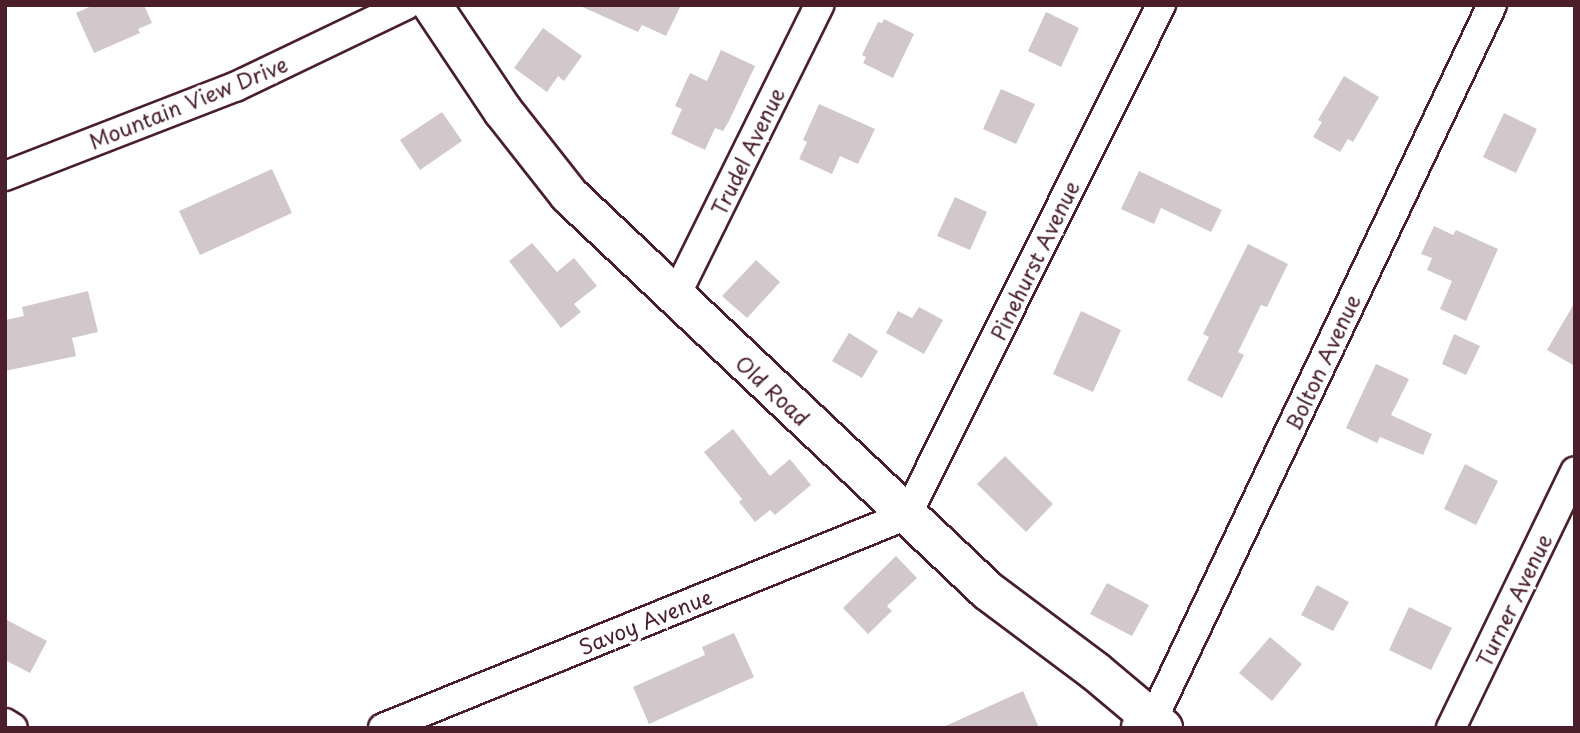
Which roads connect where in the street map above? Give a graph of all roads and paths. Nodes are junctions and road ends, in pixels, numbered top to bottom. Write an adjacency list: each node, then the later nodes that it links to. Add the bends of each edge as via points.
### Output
1 (406, 5): 6 (street, Mountain View Drive, via 235,87)
2 (432, 5): 7 (street, Old Road, via 503,111 569,195)
3 (819, 5): 7 (street, Trudel Avenue)
4 (1161, 5): 9 (street, Pinehurst Avenue)
5 (1492, 5): 11 (street, Bolton Avenue)
6 (5, 176)
7 (675, 297): 9 (street, Old Road)
8 (1575, 471): 14 (street, Turner Avenue)
9 (907, 515): 11 (street, Old Road, via 988,591 1095,671); 13 (street, Savoy Avenue)
10 (5, 723): 12 (street)
11 (1150, 725)
12 (13, 728)
13 (383, 728)
14 (1451, 728)

